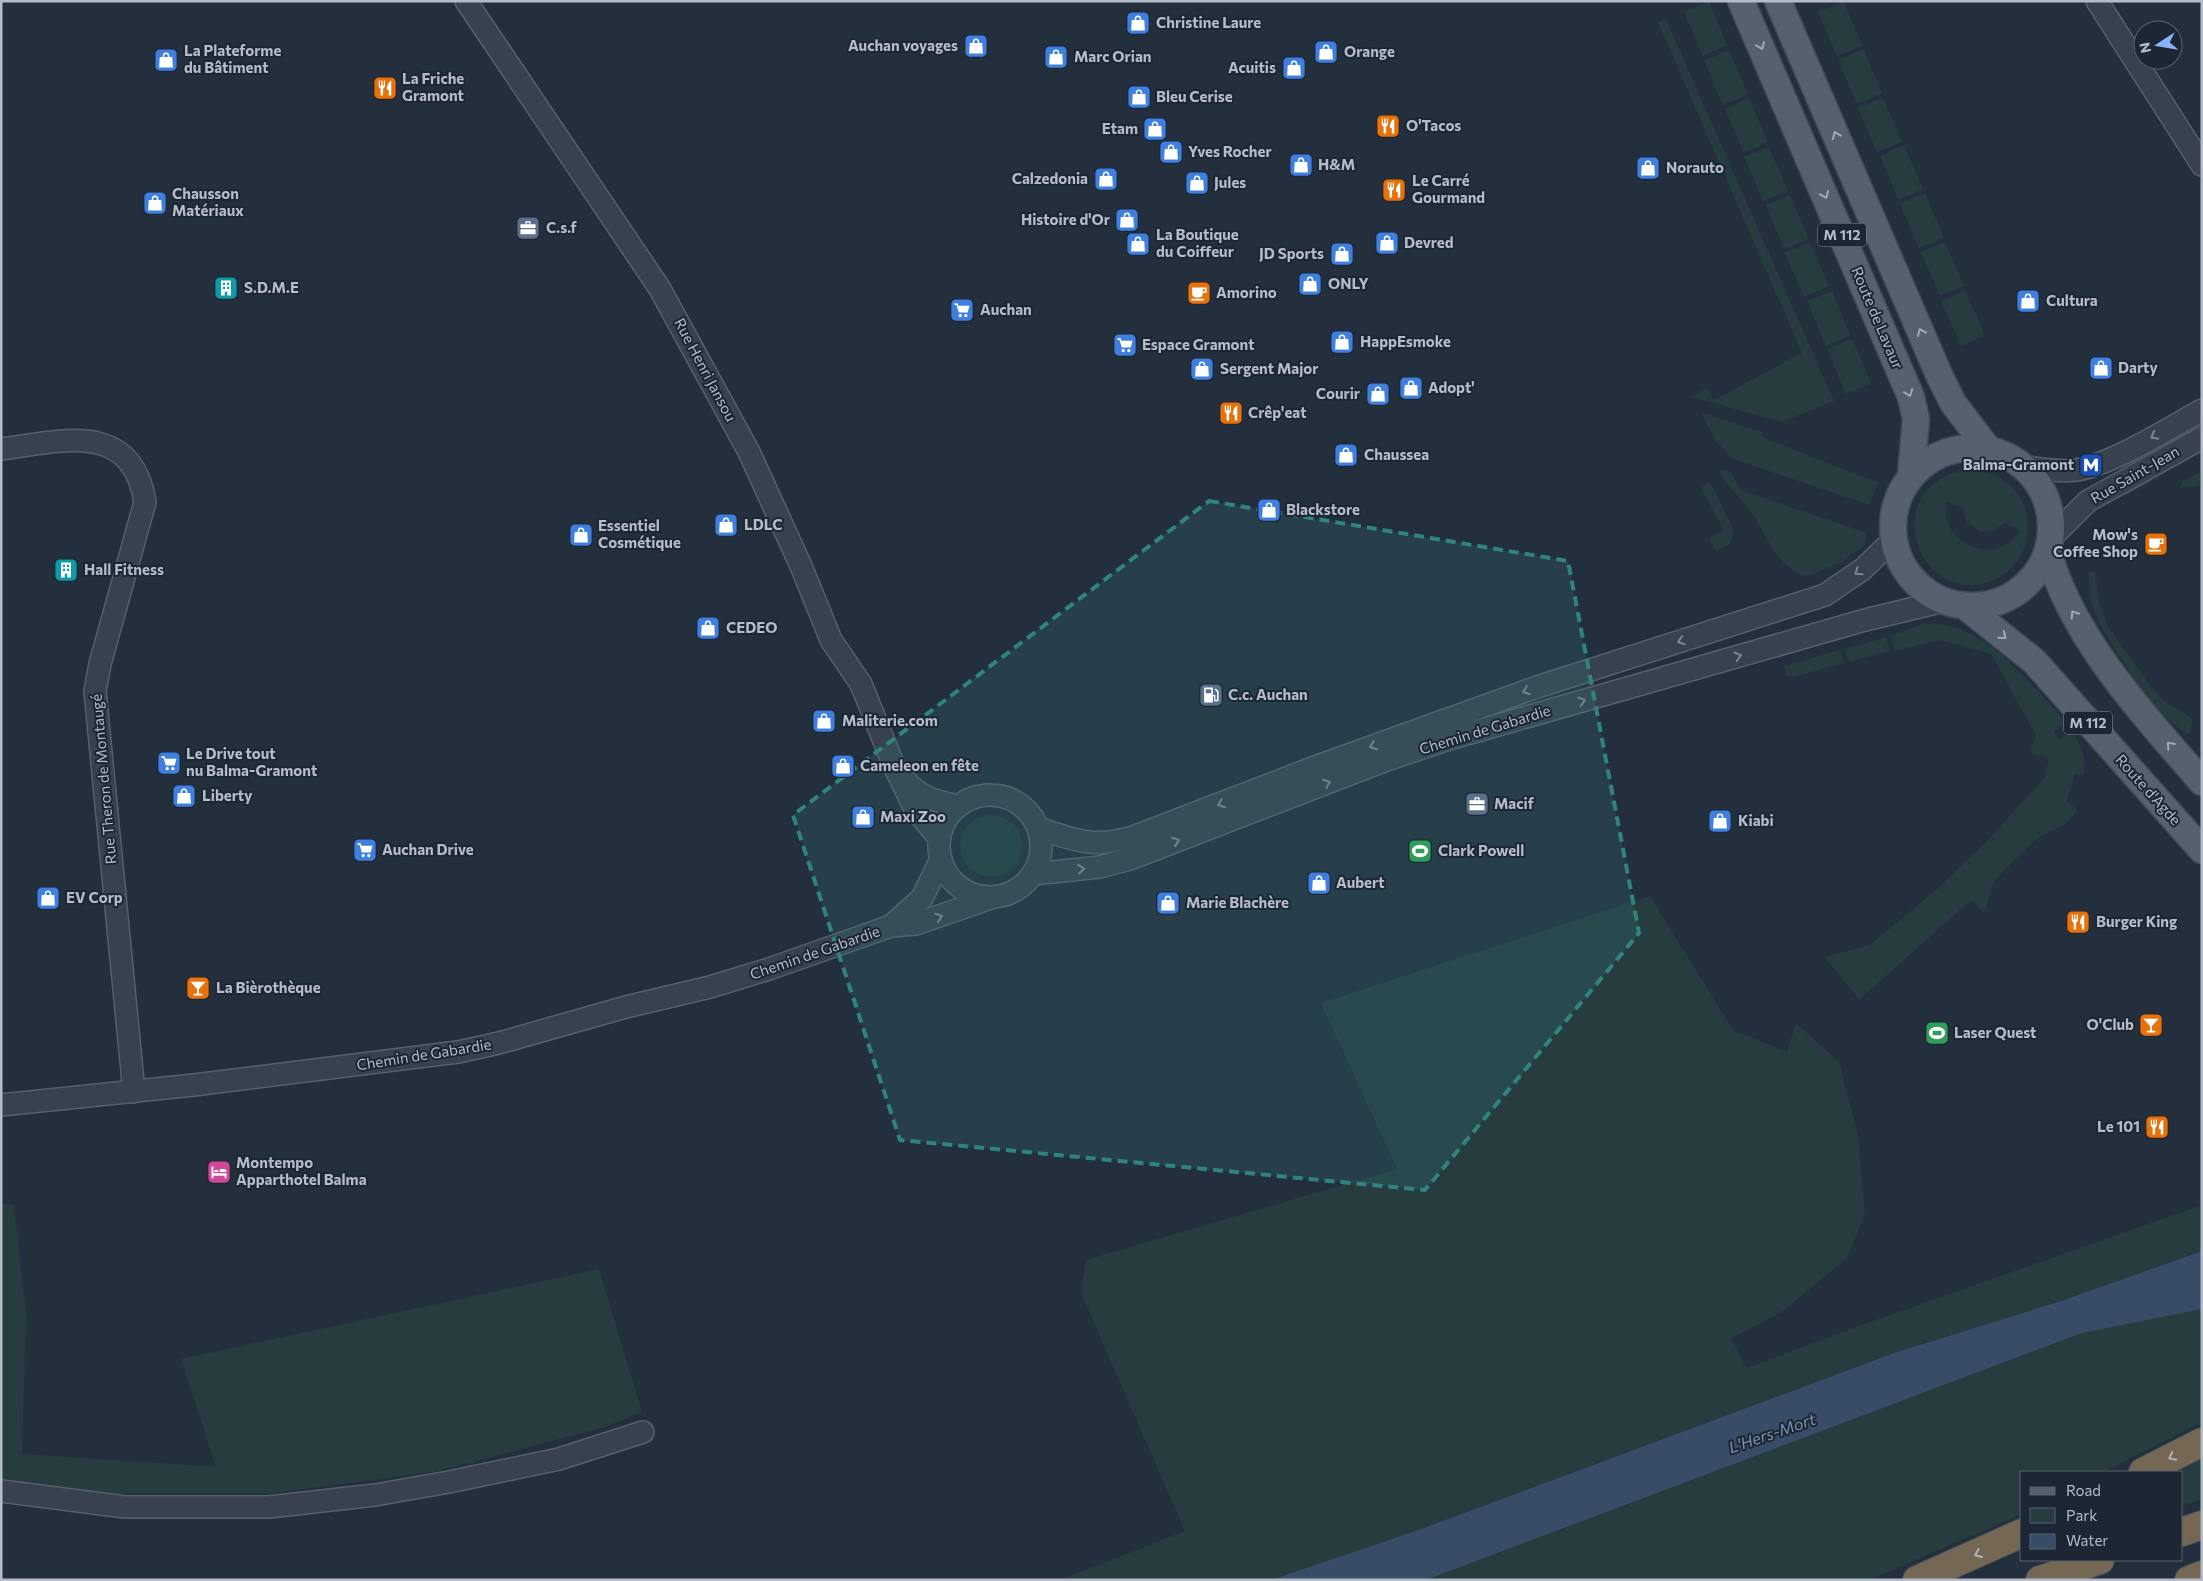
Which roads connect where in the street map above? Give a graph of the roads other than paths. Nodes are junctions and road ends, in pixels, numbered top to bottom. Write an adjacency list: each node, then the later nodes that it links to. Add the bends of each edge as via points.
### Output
1 (466, 1): 15 (street, Rue Henri Jansou, via 677,317 749,452 831,640 861,684)
2 (1742, 1): 11 (main road, Route de Lavaur / M 112, one-way to 11, via 1911,397 1916,419)
3 (1778, 1): 9 (main road, M 112, one-way to 3, via 1953,404 1940,377)
4 (2097, 1): 5 (street)
5 (2202, 165)
6 (2202, 410): 10 (street, Rue Saint-Jean, one-way to 10, via 2116,456 2085,468 2051,471)
7 (2202, 438): 13 (street, Rue Saint-Jean, via 2088,501)
8 (1, 448): 25 (street, Rue Theron de Montaugé, via 90,440 109,445 126,457 142,481 145,502 95,691)
9 (1988, 449): 10 (main road); 11 (main road, via 1948,452 1924,462)
10 (2022, 466): 13 (main road, via 2035,477 2041,488 2051,518)
11 (1911, 475): 12 (main road, via 1894,513)
12 (1894, 539): 14 (main road, via 1900,559 1918,583 1929,593); 18 (street, Chemin de Gabardie, one-way to 18, via 1863,569 1825,595 1537,687 1133,837 1110,843 1090,843)
13 (2049, 544): 14 (main road, via 2036,574 2015,593 1983,605); 16 (main road, one-way to 13, via 2124,691 2065,602 2055,578)
14 (1954, 603): 20 (main road, Route d'Agde / M 112, one-way to 20, via 2034,662); 22 (street, Chemin de Gabardie, one-way to 14, via 1100,867 1130,859 1446,740 1856,623)
15 (894, 766): 17 (street, Rue Henri Jansou, via 923,797); 19 (street, Rue Henri Jansou, via 915,809)
16 (2202, 782)
17 (958, 806): 18 (street, via 984,795 1001,796 1030,814); 19 (street)
18 (1038, 828): 22 (street, via 1041,844)
19 (938, 838): 21 (street)
20 (2202, 850)
21 (941, 860): 23 (street, via 955,884 967,892); 24 (street, Chemin de Gabardie, via 922,898)
22 (1033, 874): 23 (street, via 1016,890)
23 (994, 897): 24 (street, Chemin de Gabardie, one-way to 23, via 916,924)
24 (891, 926): 25 (street, Chemin de Gabardie, via 710,987 483,1047)
25 (134, 1092): 26 (street, Chemin de Gabardie)
26 (1, 1105)
27 (643, 1432): 30 (street, via 559,1459 450,1482 375,1495 268,1507 125,1507)
28 (2202, 1442): 29 (highway, one-way to 29)
29 (2145, 1471)
30 (1, 1491)
31 (2202, 1525): 32 (highway)
32 (2183, 1532)
33 (2020, 1534): 36 (highway, one-way to 36)
34 (2097, 1561): 37 (highway)
35 (2202, 1575): 38 (highway)
36 (1917, 1580)
37 (2040, 1580)
38 (2189, 1580)

